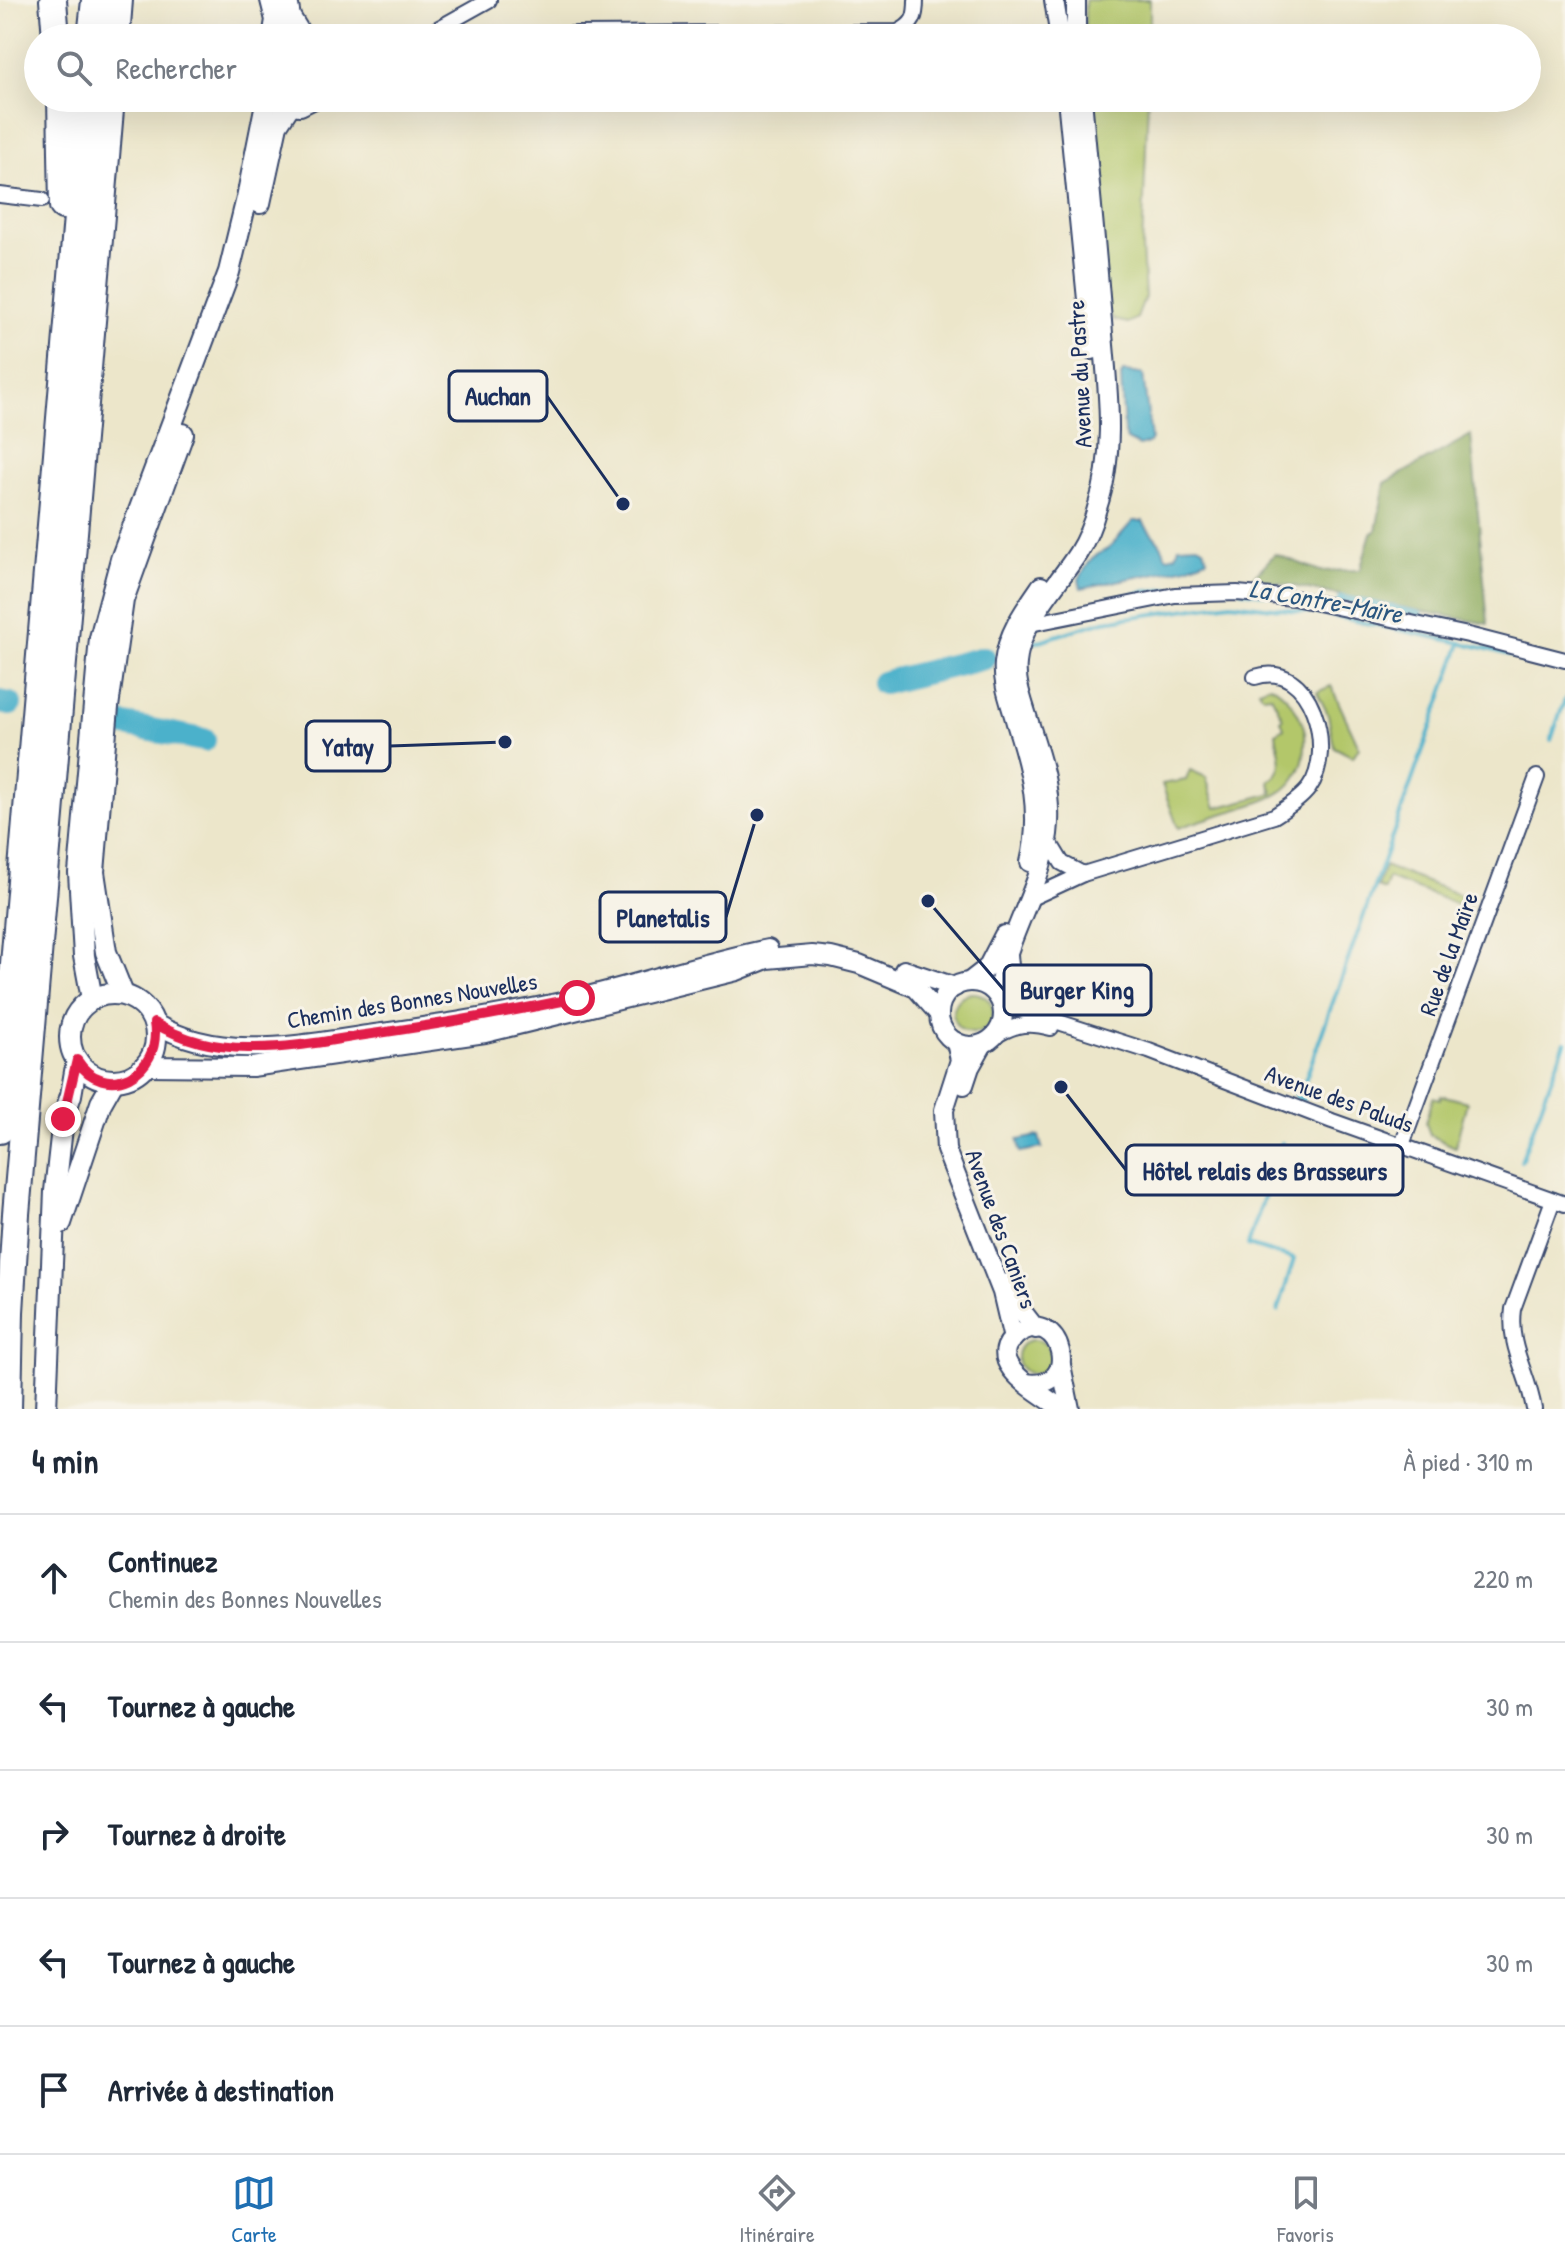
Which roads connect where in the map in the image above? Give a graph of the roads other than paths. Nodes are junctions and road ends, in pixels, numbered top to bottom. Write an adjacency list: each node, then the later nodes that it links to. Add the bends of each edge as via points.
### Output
1 (53, 0): 10 (highway)
2 (95, 0): 11 (highway)
3 (119, 0): 12 (highway)
4 (271, 0): 13 (main road)
5 (287, 0): 14 (main road)
6 (489, 0): 15 (street)
7 (916, 0): 16 (street)
8 (1054, 0): 17 (street)
9 (1076, 0): 18 (street)
10 (55, 24)
11 (92, 24)
12 (117, 24)
13 (275, 24)
14 (294, 24)
15 (446, 24)
16 (911, 24)
17 (1058, 24)
18 (1076, 24)
19 (61, 112): 28 (highway, via 63,234)
20 (86, 112): 28 (highway)
21 (110, 112): 57 (highway, via 16,1214)
22 (274, 112): 39 (main road, via 229,272 121,559 100,638 79,873)
23 (277, 112): 38 (main road, via 241,273 123,600 94,872 106,952)
24 (1068, 112): 37 (street, Avenue du Pastre, via 1096,393 1096,461 1078,525 1024,610 1005,658 1006,688 1031,773 1037,821 1028,871 1000,945 987,968)
25 (1083, 112): 29 (street, Avenue du Pastre, via 1110,446 1098,507 1081,549)
26 (0, 195): 27 (street)
27 (42, 200)
28 (48, 551): 49 (highway)
29 (1030, 624): 30 (street, via 1175,595 1237,593 1294,598); 33 (street, Avenue du Pastre, via 1020,645 1017,682 1047,781)
30 (1565, 660)
31 (1255, 677): 34 (street, via 1273,674 1289,679 1313,711 1321,733 1320,762 1310,787 1274,816)
32 (1537, 777): 50 (street, Rue de la Maïre)
33 (1048, 840): 34 (street, via 1062,863); 35 (street, Avenue du Pastre)
34 (1083, 874): 35 (street)
35 (1031, 898): 36 (street, Avenue du Pastre)
36 (1010, 949): 40 (street, Avenue du Pastre, via 1000,974); 43 (street, Avenue des Paluds, via 1013,983 1022,998)
37 (962, 984): 40 (street, via 986,985); 41 (street, via 943,998); 42 (street, Chemin des Bonnes Nouvelles, via 921,978 863,952 813,943 766,949 533,1007 308,1044 205,1044)
38 (123, 994): 39 (main road); 42 (main road, via 140,1003)
39 (92, 999): 46 (main road, via 73,1019 70,1046)
40 (1000, 1000): 43 (street, Avenue des Paluds); 44 (street, via 1003,1021)
41 (939, 1014): 45 (street, via 944,1031); 47 (street, Chemin des Bonnes Nouvelles, via 916,988 859,964 812,955 767,959 485,1033 252,1067)
42 (154, 1023): 47 (main road, via 153,1053)
43 (1099, 1034): 44 (street, Avenue des Paluds, via 1024,1023); 50 (street, Avenue des Paluds)
44 (990, 1039): 45 (street, via 970,1046); 53 (street, Avenue des Caniers, via 970,1067 955,1114 957,1150 1011,1289)
45 (956, 1042): 54 (street, Avenue des Caniers, via 960,1060 944,1110 946,1150 1002,1292)
46 (77, 1060): 48 (main road, via 92,1075); 52 (main road, via 63,1119)
47 (145, 1066): 48 (main road)
48 (114, 1080): 52 (main road, via 101,1103)
49 (0, 1130)
50 (1402, 1145): 51 (street, Avenue des Paluds)
51 (1559, 1202): 61 (street, via 1513,1309 1514,1347)
52 (54, 1242): 58 (main road)
53 (1036, 1329): 54 (street); 55 (street, via 1057,1340)
54 (1013, 1339): 56 (street, via 1008,1366)
55 (1061, 1365): 56 (street, via 1051,1379); 60 (street)
56 (1026, 1383): 59 (street)
57 (8, 1409)
58 (46, 1409)
59 (1062, 1409)
60 (1070, 1409)
61 (1534, 1409)

